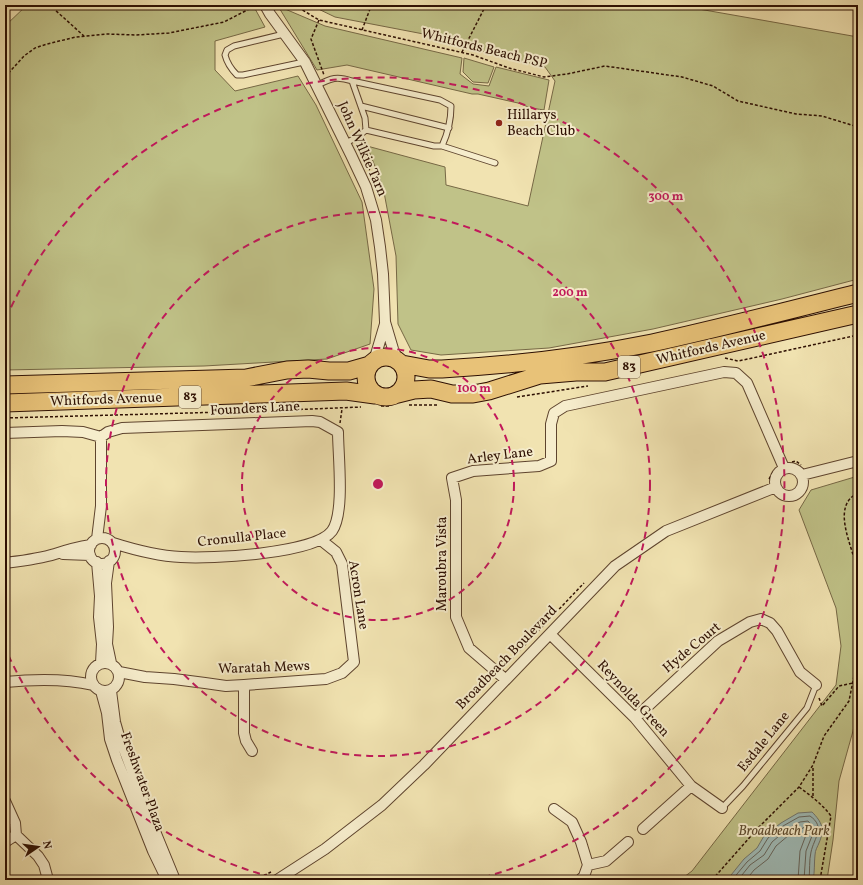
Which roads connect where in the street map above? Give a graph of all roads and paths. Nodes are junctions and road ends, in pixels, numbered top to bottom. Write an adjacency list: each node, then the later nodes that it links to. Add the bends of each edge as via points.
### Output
1 (48, 5): 10 (path)
2 (257, 5): 10 (path, via 224,22 169,33)
3 (265, 5): 9 (street, John Wilkie Tarn)
4 (294, 5): 7 (path, Whitfords Beach PSP)
5 (374, 5): 8 (path)
6 (486, 5): 11 (path)
7 (319, 20): 8 (path, Whitfords Beach PSP); 15 (path, via 311,39)
8 (362, 30): 11 (path, Whitfords Beach PSP)
9 (285, 34): 12 (street, John Wilkie Tarn); 12 (lane, via 234,46 227,50 226,60 237,75)
10 (84, 36): 13 (path, via 35,48)
11 (462, 52): 17 (path, Whitfords Beach PSP, via 544,77 605,66 682,77 714,86 738,101 796,114 822,116)
12 (305, 62): 15 (street, John Wilkie Tarn)
13 (5, 77)
14 (352, 81): 15 (lane, via 336,78); 16 (lane); 18 (lane, via 440,100 451,106)
15 (322, 83): 20 (street, John Wilkie Tarn)
16 (361, 106): 18 (lane); 19 (lane)
17 (858, 127)
18 (449, 128): 21 (lane)
19 (366, 130): 20 (lane); 21 (lane)
20 (345, 143): 25 (street, John Wilkie Tarn, via 366,187 376,220 383,274)
21 (442, 146): 22 (lane)
22 (495, 163)
23 (858, 293): 26 (main road, Whitfords Avenue / 83, via 652,343 597,352 448,369 429,369)
24 (858, 314): 29 (main road, Whitfords Avenue / 83, via 605,372 540,375 489,392 473,394 452,394 431,389)
25 (385, 322): 26 (street, John Wilkie Tarn, via 392,349); 27 (street, John Wilkie Tarn)
26 (400, 362): 27 (main road, 83, via 386,357); 29 (main road, via 407,377 403,389)
27 (372, 363): 28 (main road, Whitfords Avenue / 83, via 349,371 287,370 246,378); 30 (main road, via 366,378 370,390)
28 (5, 386)
29 (398, 394): 30 (main road, 83, via 387,398)
30 (375, 395): 31 (main road, Whitfords Avenue / 83, via 346,391)
31 (5, 403)
32 (342, 408): 33 (path)
33 (338, 432): 35 (street, Founders Lane, via 320,422 312,421 122,428); 42 (street, Cronulla Place, via 340,504 332,531)
34 (5, 433): 35 (street, via 62,431 83,432)
35 (101, 437): 43 (street)
36 (858, 461): 38 (street)
37 (784, 468): 38 (street, via 794,468); 39 (street, Arley Lane, via 747,383 736,373 724,372 565,406 554,412 551,424 551,461 539,466 473,471); 40 (street, via 778,472)
38 (802, 475): 40 (street, via 804,485 796,495 787,496)
39 (452, 478): 56 (street, Maroubra Vista, via 456,500 456,617 469,648)
40 (776, 487): 48 (street, Broadbeach Boulevard, via 666,531 615,566)
41 (858, 493): 47 (path, via 853,495 845,506 845,526 855,562)
42 (321, 540): 44 (street, Cronulla Place, via 275,551 238,555 180,557); 49 (street, Acron Lane, via 336,552 342,564)
43 (99, 547): 44 (street, Cronulla Place); 45 (street, via 115,549); 45 (street, Cronulla Place, via 105,563); 46 (street); 50 (street, via 99,617)
44 (147, 553): 45 (street, Cronulla Place)
45 (112, 558): 50 (street, via 106,583)
46 (5, 563)
47 (858, 564)
48 (550, 634): 56 (street, Broadbeach Boulevard); 64 (street, Reynolda Green)
49 (354, 662): 60 (street, Waratah Mews, via 342,673 326,679)
50 (106, 663): 52 (street, via 116,667); 53 (street, via 94,668)
51 (858, 663): 59 (path)
52 (119, 672): 54 (street, Waratah Mews); 58 (street)
53 (91, 674): 55 (street); 62 (street, via 91,680)
54 (145, 677): 58 (street, Waratah Mews); 60 (street, Waratah Mews, via 226,686)
55 (60, 679): 57 (street); 62 (street)
56 (505, 679): 82 (street, Broadbeach Boulevard, via 424,765 382,805 325,849)
57 (5, 682)
58 (118, 684): 62 (street, via 115,688)
59 (853, 684): 63 (path, via 839,686 822,706); 66 (path, via 849,701 824,736)
60 (244, 685): 65 (street, via 244,733)
61 (816, 685): 64 (street, Hyde Court, via 800,672 777,631 770,623 761,619 750,622 718,641); 71 (lane, Esdale Lane, via 807,708)
62 (102, 689): 80 (street, Freshwater Plaza, via 110,739 117,760); 81 (street, Freshwater Plaza)
63 (819, 699)
64 (635, 718): 67 (street, Reynolda Green)
65 (252, 751)
66 (813, 765): 68 (path); 69 (path)
67 (691, 786): 71 (street, Reynolda Green); 74 (street)
68 (799, 787): 69 (path); 84 (path)
69 (812, 796): 85 (path, via 831,816)
70 (5, 800): 73 (street)
71 (722, 808)
72 (554, 809): 78 (street, via 572,822)
73 (8, 815): 75 (street, via 15,823)
74 (643, 829)
75 (16, 835): 76 (street); 79 (street, via 38,856 44,865)
76 (5, 842)
77 (628, 842): 78 (street, via 606,861)
78 (588, 865): 83 (street)
79 (46, 876)
80 (167, 880)
81 (175, 880)
82 (277, 880)
83 (580, 880)
84 (712, 880)
85 (820, 880)

